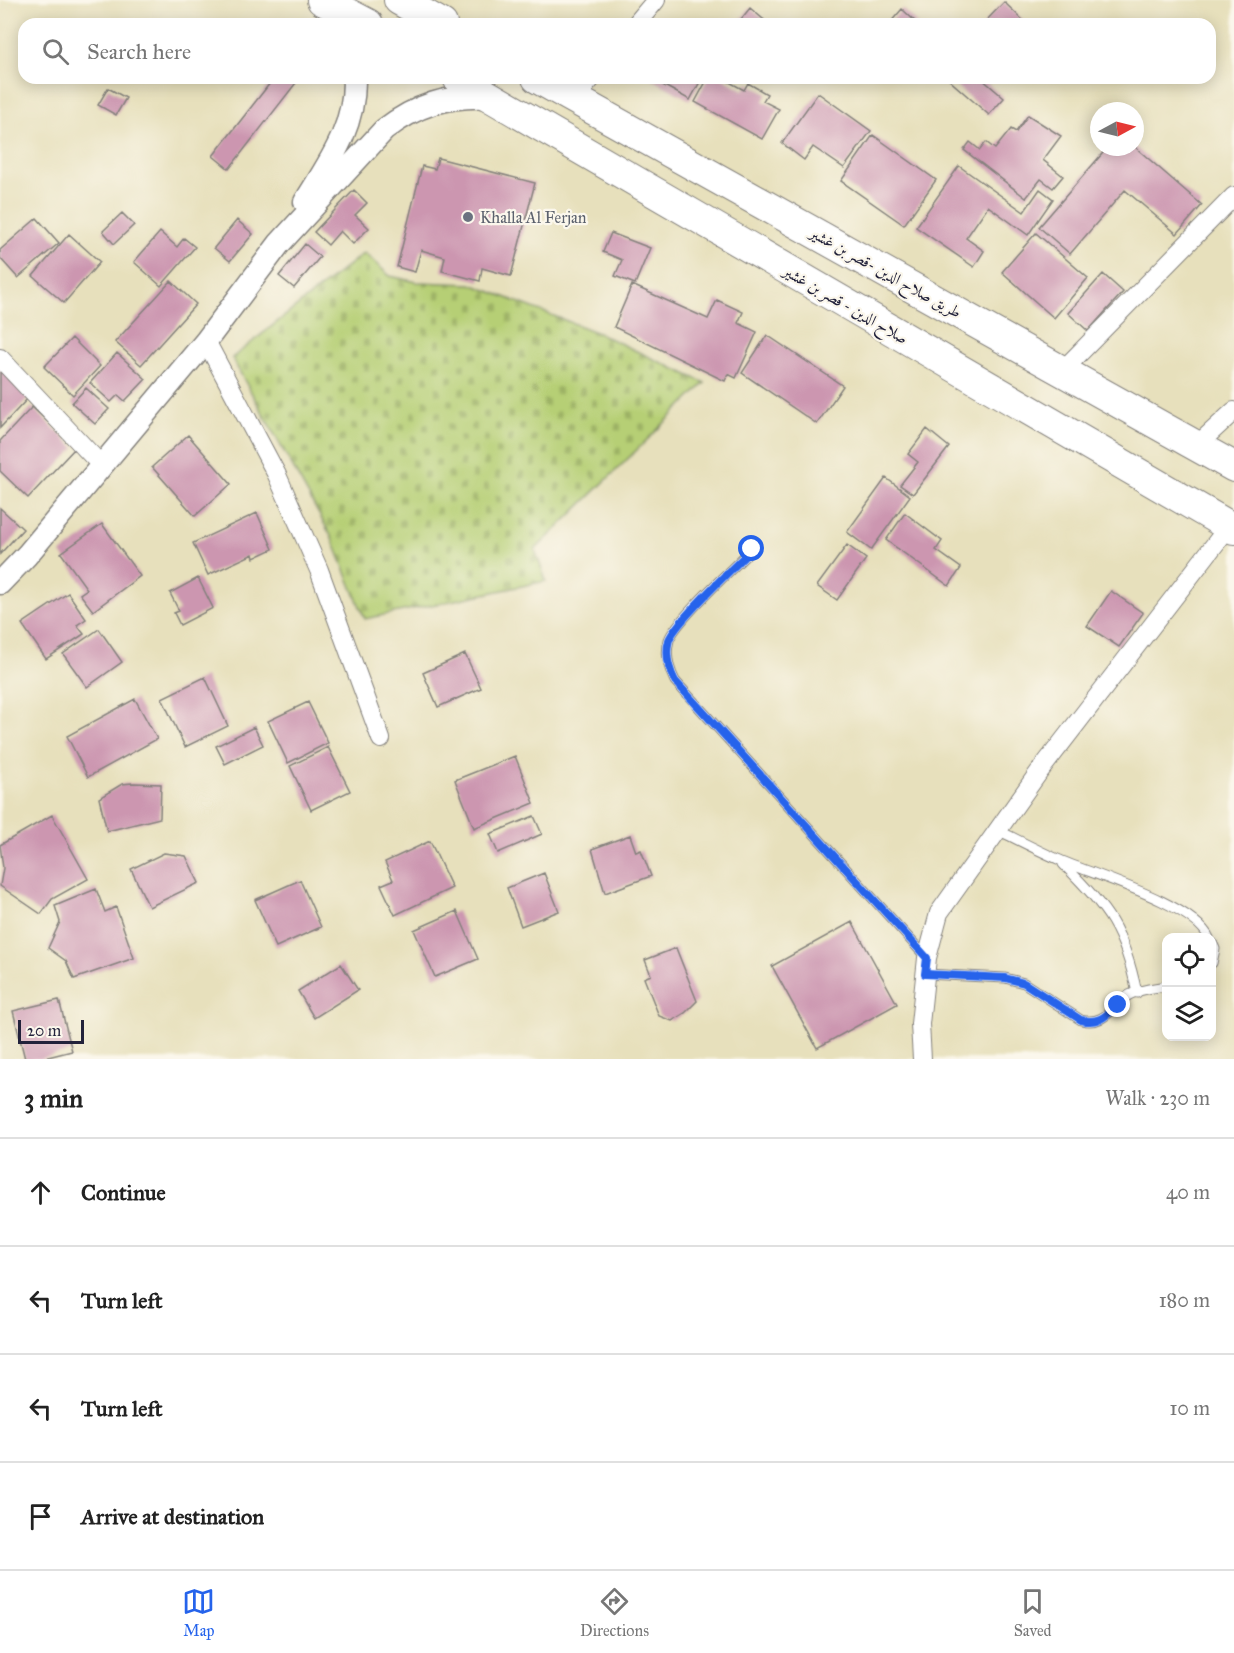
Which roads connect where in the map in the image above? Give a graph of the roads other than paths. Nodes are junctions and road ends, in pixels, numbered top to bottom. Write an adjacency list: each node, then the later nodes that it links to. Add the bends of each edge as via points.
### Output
1 (399, 0): 5 (highway)
2 (656, 0): 6 (street)
3 (329, 6): 4 (highway)
4 (355, 18)
5 (431, 18)
6 (641, 18)
7 (354, 84): 13 (street, via 344,138)
8 (467, 84): 11 (highway, صلاح الدين - قصر بن غشير)
9 (562, 84): 10 (highway, طريق صلاح الدين -قصر بن غشير)
10 (583, 89): 16 (highway, طريق صلاح الدين -قصر بن غشير)
11 (488, 97): 13 (street, via 444,99 402,116 384,130); 21 (highway, صلاح الدين - قصر بن غشير)
12 (1234, 196): 16 (street)
13 (279, 244): 14 (street)
14 (206, 341): 19 (street); 24 (street, via 277,474 319,570)
15 (0, 358): 19 (street)
16 (1063, 370): 18 (highway, طريق صلاح الدين -قصر بن غشير)
17 (1234, 411): 18 (street)
18 (1196, 446): 20 (highway, طريق صلاح الدين -قصر بن غشير)
19 (102, 466): 23 (street)
20 (1234, 467)
21 (1232, 528): 25 (street, via 1039,771)
22 (752, 549): 28 (lane, via 680,623 669,639 669,669 675,681)
23 (0, 583)
24 (381, 739)
25 (998, 830): 26 (lane); 28 (street, via 939,913)
26 (1059, 860): 27 (lane, via 1166,904 1197,922); 30 (lane, via 1098,898 1114,920)
27 (1205, 933)
28 (926, 966): 30 (lane, via 1024,983 1081,1020 1092,1022 1101,1020); 31 (street, via 920,1024)
29 (1163, 987): 30 (lane)
30 (1137, 993)
31 (922, 1059)

